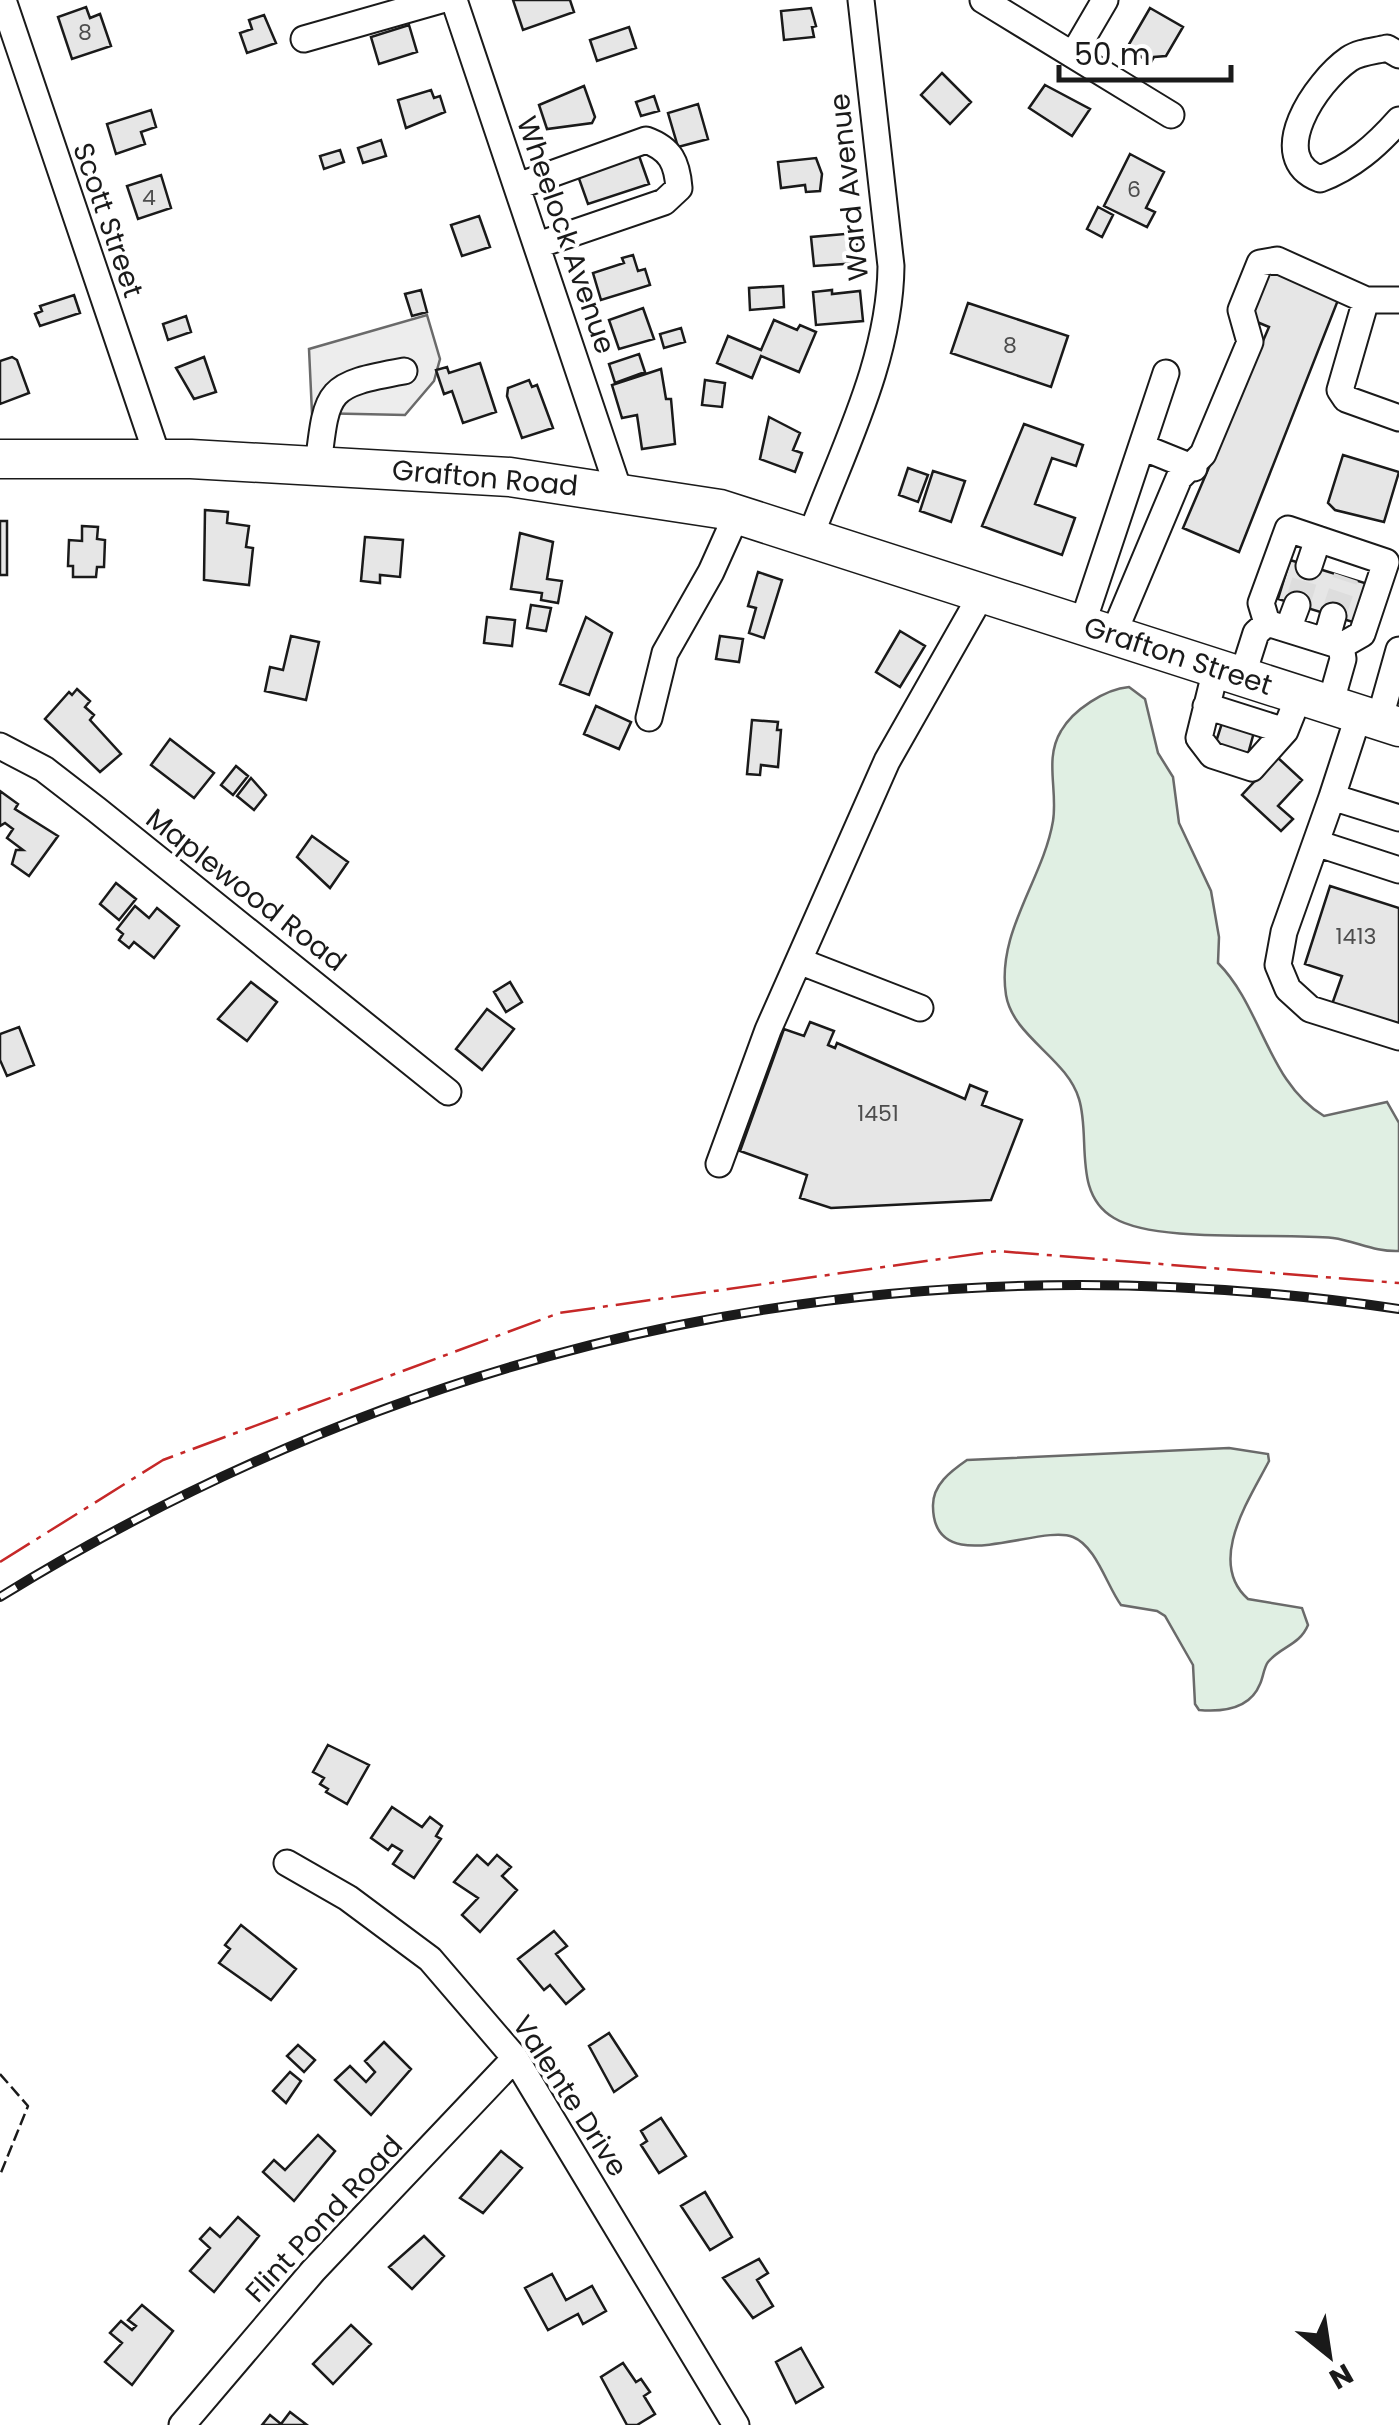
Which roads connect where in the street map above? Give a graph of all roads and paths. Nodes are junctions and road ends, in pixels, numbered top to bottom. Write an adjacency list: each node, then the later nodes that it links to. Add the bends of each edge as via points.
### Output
1 (3, 0): 20 (street, Scott Street)
2 (442, 0): 7 (street)
3 (454, 0): 12 (street, Wheelock Avenue)
4 (861, 0): 26 (street, Ward Avenue, via 890,301 860,409)
5 (982, 0): 8 (street)
6 (1104, 0): 8 (street)
7 (304, 38)
8 (1074, 53): 10 (street)
9 (1399, 54): 11 (street, via 1387,48 1352,56 1328,77 1298,127 1296,160 1304,173 1320,179 1340,172)
10 (1171, 114)
11 (1399, 120)
12 (518, 186): 13 (street, Wheelock Avenue); 13 (street, via 646,140 677,163 679,188 664,202)
13 (538, 244): 24 (street, Wheelock Avenue)
14 (1366, 300): 15 (street); 18 (street, via 1340,390 1346,399); 23 (street, via 1276,260 1260,263 1240,310 1250,342)
15 (1399, 300)
16 (404, 371): 22 (street, via 350,380 325,405)
17 (1166, 373): 19 (street)
18 (1399, 418)
19 (1142, 447): 23 (street); 33 (street)
20 (158, 458): 21 (highway, Grafton Road); 22 (highway, Grafton Road)
21 (0, 459)
22 (318, 466): 24 (highway, Grafton Road)
23 (1194, 468): 33 (street, via 1179,478)
24 (619, 490): 25 (highway, Grafton Road)
25 (736, 514): 26 (highway, Grafton Road); 39 (street, via 712,572 664,653)
26 (811, 535): 31 (highway, Grafton Road)
27 (1318, 539): 28 (street); 29 (street); 32 (street, via 1288,528 1261,603)
28 (1356, 552): 30 (street); 34 (street, via 1386,562 1362,634)
29 (1309, 566)
30 (1346, 578)
31 (970, 588): 33 (highway, Grafton Street); 46 (street)
32 (1284, 619): 34 (street); 36 (street, via 1256,633)
33 (1098, 630): 36 (highway, Grafton Street)
34 (1334, 634): 38 (street)
35 (1399, 650): 38 (street)
36 (1229, 673): 37 (street); 38 (highway, Grafton Street)
37 (1206, 706): 40 (street); 40 (street, via 1200,738 1212,755 1252,768)
38 (1353, 713): 40 (street); 42 (street)
39 (649, 718)
40 (1285, 731)
41 (0, 746): 49 (street, Maplewood Road, via 44,769)
42 (1332, 797): 43 (street); 44 (street)
43 (1399, 818)
44 (1316, 843): 45 (street); 48 (street, via 1278,965 1288,989 1310,1009)
45 (1399, 870)
46 (798, 961): 47 (street); 50 (street)
47 (920, 1008)
48 (1399, 1038)
49 (448, 1092)
50 (720, 1164)
51 (287, 1862): 52 (street, Valente Drive, via 430,1959)
52 (515, 2058): 53 (street, Flint Pond Road, via 313,2271); 54 (street, Valente Drive)
53 (182, 2425)
54 (736, 2425)

